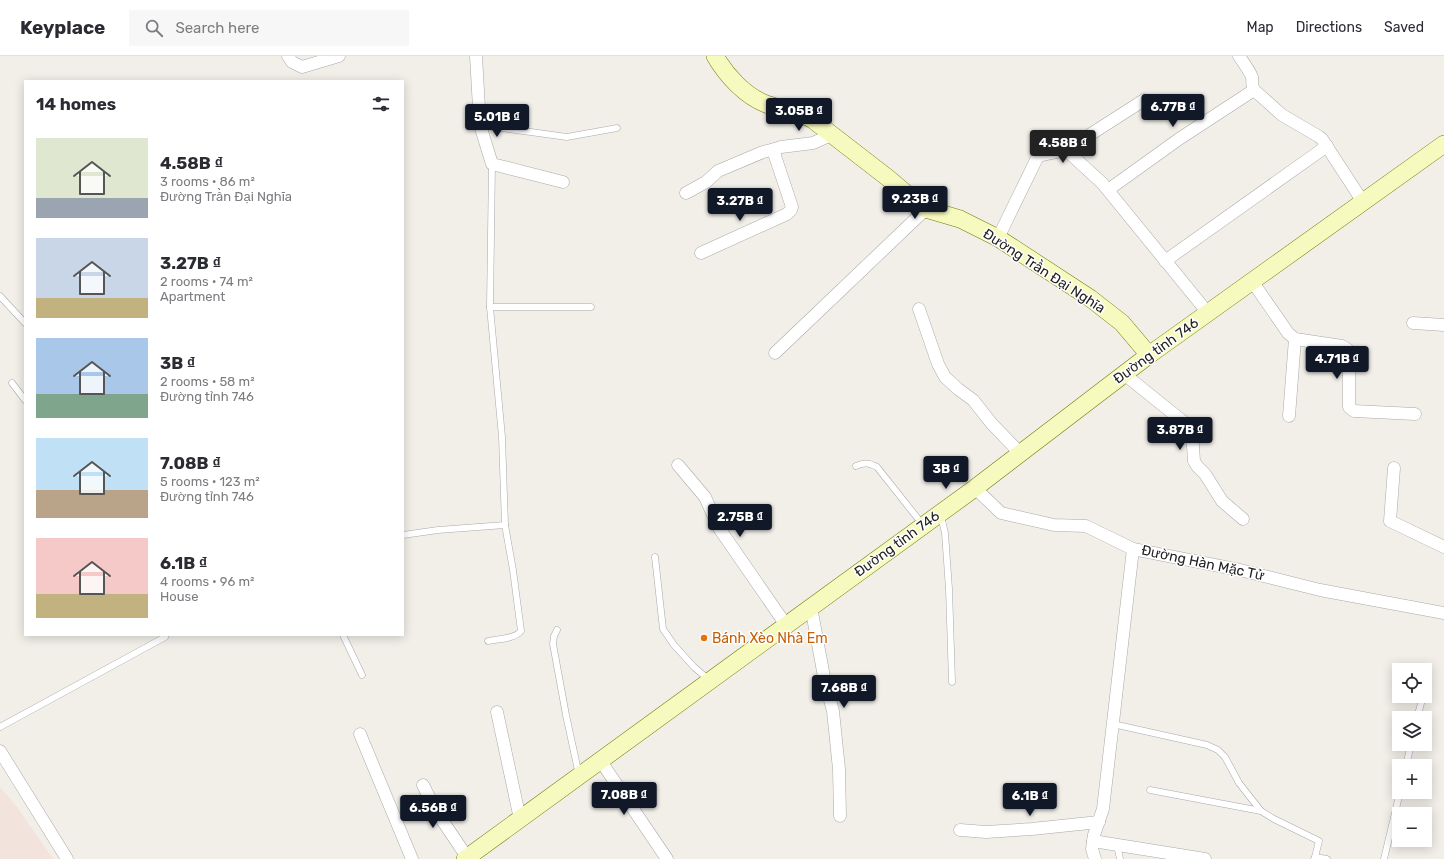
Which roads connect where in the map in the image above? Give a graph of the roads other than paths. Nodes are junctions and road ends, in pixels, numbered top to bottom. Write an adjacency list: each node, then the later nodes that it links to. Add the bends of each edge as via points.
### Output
1 (288, 56): 2 (street, via 292,62 302,67)
2 (339, 56)
3 (476, 56): 8 (street)
4 (715, 56): 10 (main road, Đường Trần Đại Nghĩa, via 737,84 755,98 805,116)
5 (1239, 56): 6 (street, via 1251,75)
6 (1254, 90): 12 (street, via 1282,115 1318,136); 17 (street)
7 (1144, 100): 14 (street)
8 (480, 125): 9 (lane, via 567,137); 15 (street)
9 (617, 128)
10 (831, 134): 13 (street, via 813,143); 20 (main road, Đường Trần Đại Nghĩa, via 888,178 915,204)
11 (1444, 144): 19 (main road, Đường tỉnh 746)
12 (1327, 146): 19 (street); 23 (street)
13 (775, 149): 18 (street, via 718,171 706,182); 22 (street, via 791,210)
14 (1066, 150): 17 (street); 21 (street, via 1038,156)
15 (492, 164): 16 (street); 26 (lane)
16 (563, 182)
17 (1108, 190): 23 (street)
18 (686, 192)
19 (1363, 202): 24 (main road, Đường tỉnh 746)
20 (926, 209): 21 (main road, Đường Trần Đại Nghĩa, via 960,219); 34 (street)
21 (998, 238): 35 (main road, Đường Trần Đại Nghĩa, via 1096,302 1122,323)
22 (702, 254)
23 (1165, 261): 29 (street)
24 (1252, 281): 29 (main road, Đường tỉnh 746); 33 (street, via 1288,333)
25 (0, 296): 30 (lane)
26 (490, 307): 27 (lane); 48 (lane, via 502,437)
27 (591, 308)
28 (919, 309): 41 (street, via 945,377 973,400)
29 (1208, 313): 35 (main road, Đường tỉnh 746)
30 (24, 322)
31 (1413, 323): 32 (street)
32 (1444, 325)
33 (1295, 339): 39 (street, via 1342,346 1347,349 1349,407 1354,411); 40 (street)
34 (775, 353)
35 (1149, 355): 36 (main road, Đường tỉnh 746)
36 (1124, 374): 41 (main road, Đường tỉnh 746); 47 (street, via 1190,427 1194,461 1222,501)
37 (12, 383): 38 (lane)
38 (24, 399)
39 (1415, 414)
40 (1289, 416)
41 (1020, 453): 45 (main road, Đường tỉnh 746)
42 (678, 465): 56 (street, via 706,497 719,528)
43 (856, 466): 49 (lane, via 870,463 877,467)
44 (1394, 468): 51 (street, via 1390,521)
45 (974, 488): 46 (main road, Đường tỉnh 746); 52 (street, Đường Hàn Mặc Tử, via 1001,513 1054,525 1086,526)
46 (940, 513): 49 (main road, Đường tỉnh 746); 63 (lane, via 946,540)
47 (1243, 519)
48 (505, 525): 50 (lane); 60 (lane, via 521,630 519,634)
49 (923, 525): 54 (main road, Đường tỉnh 746)
50 (404, 535)
51 (1444, 547)
52 (1133, 549): 55 (street, Đường Hàn Mặc Tử, via 1240,570 1320,590); 65 (street)
53 (655, 557): 62 (lane, via 662,629 694,667)
54 (811, 607): 56 (main road, Đường tỉnh 746); 75 (street, via 824,682 833,711 839,769)
55 (1444, 612)
56 (786, 625): 62 (main road, Đường tỉnh 746)
57 (557, 630): 70 (lane, via 553,644)
58 (166, 636): 66 (lane)
59 (343, 636): 61 (lane)
60 (488, 642)
61 (362, 675)
62 (710, 680): 69 (main road, Đường tỉnh 746)
63 (952, 682)
64 (497, 712): 76 (street)
65 (1113, 724): 74 (lane, via 1208,745 1218,750); 77 (street, via 1103,809)
66 (0, 727)
67 (360, 734): 84 (street)
68 (0, 751): 83 (street)
69 (600, 760): 70 (main road, Đường tỉnh 746); 85 (street)
70 (579, 775): 76 (main road, Đường tỉnh 746)
71 (423, 785): 81 (street)
72 (1150, 790): 74 (lane)
73 (1398, 799): 90 (lane)
74 (1261, 811): 82 (lane, via 1319,841)
75 (840, 816)
76 (520, 819): 81 (main road, Đường tỉnh 746)
77 (1099, 822): 78 (street, via 986,832); 79 (street)
78 (960, 830)
79 (1093, 841): 80 (street); 86 (street)
80 (1116, 845): 87 (lane); 88 (street)
81 (466, 858)
82 (1315, 858): 89 (lane)
83 (67, 859)
84 (412, 859)
85 (667, 859)
86 (1095, 859)
87 (1120, 859)
88 (1204, 859)
89 (1327, 859)
90 (1384, 859)

